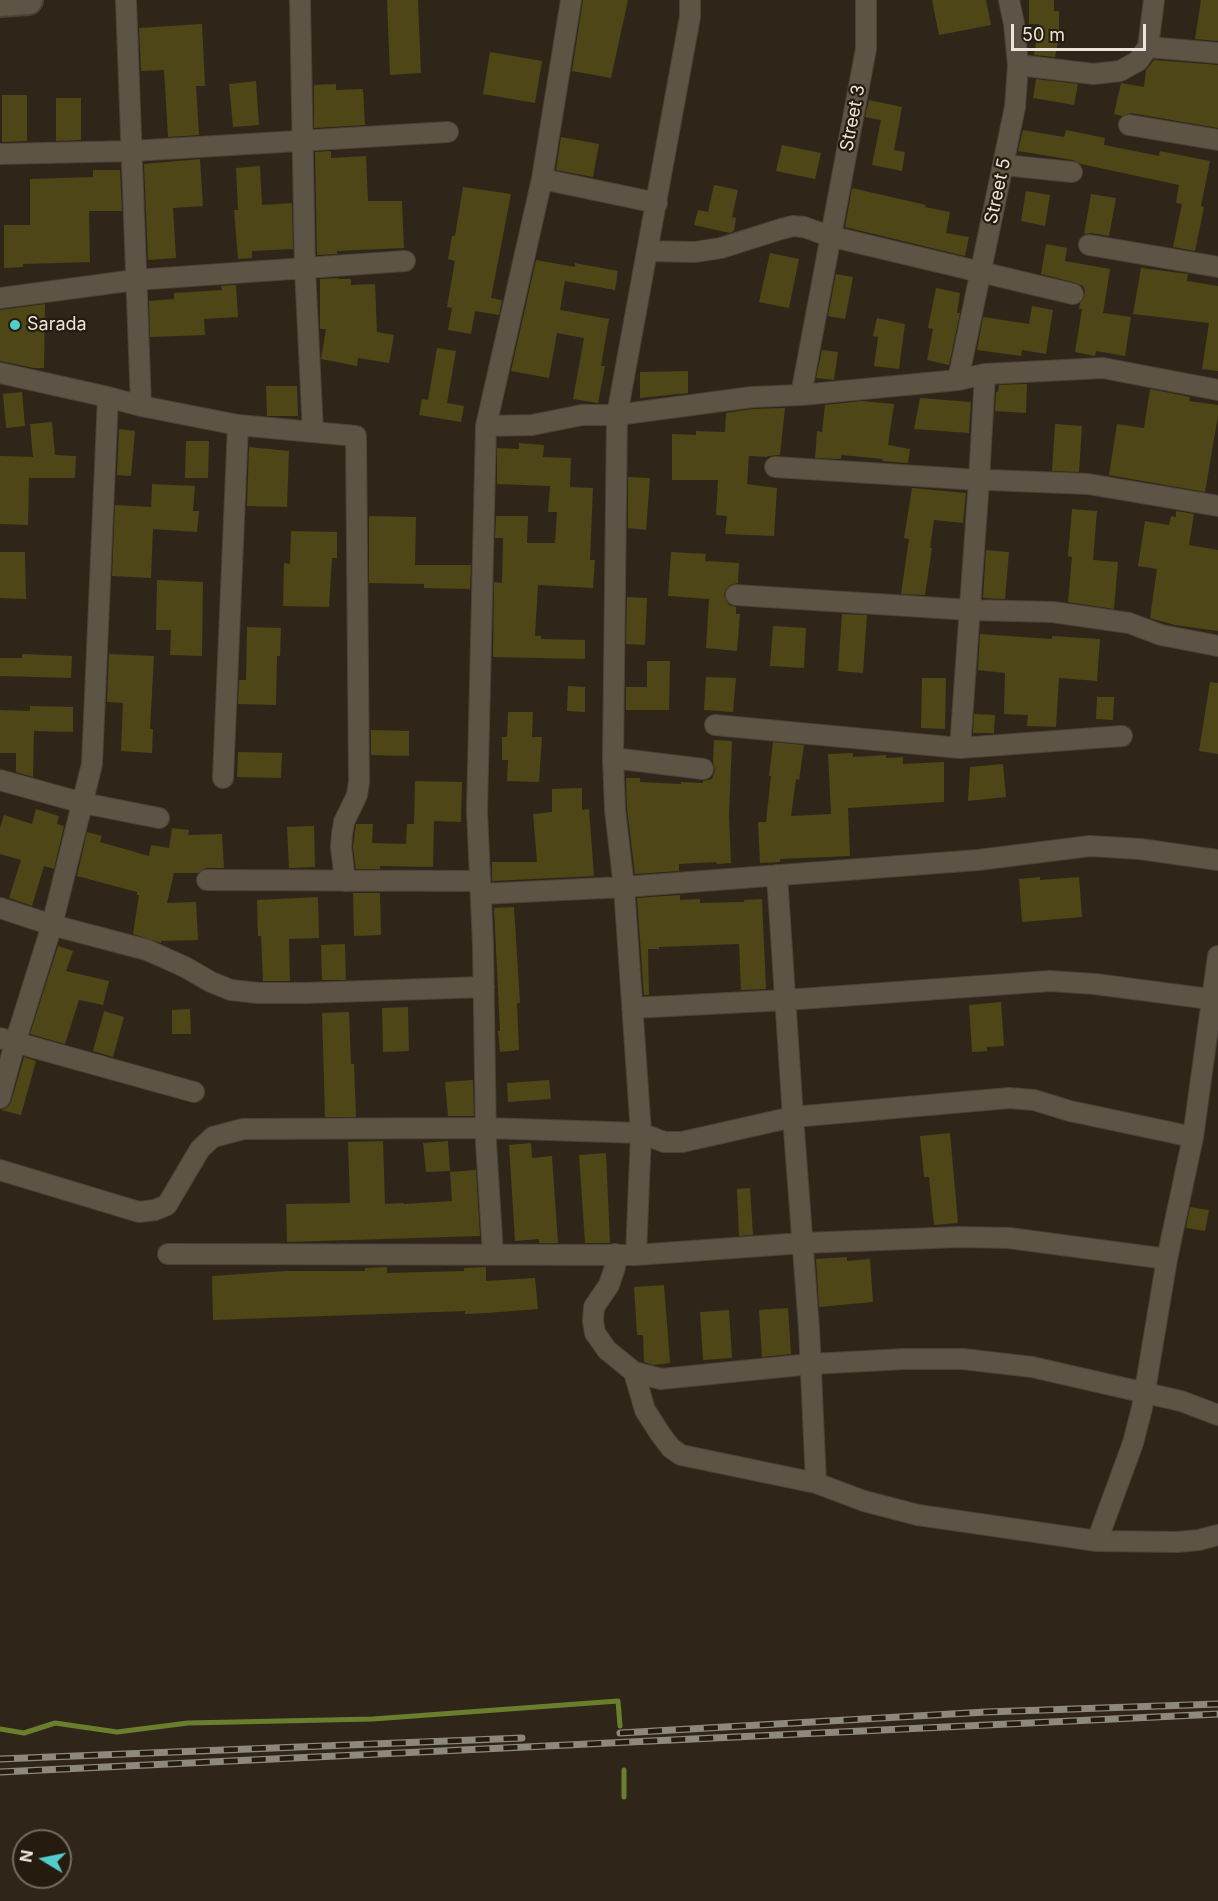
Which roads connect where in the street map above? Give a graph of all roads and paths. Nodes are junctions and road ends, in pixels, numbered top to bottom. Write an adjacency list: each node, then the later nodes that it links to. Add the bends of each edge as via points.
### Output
1 (28, 0): 9 (main road)
2 (126, 0): 17 (street)
3 (300, 0): 16 (street)
4 (571, 0): 21 (street)
5 (690, 0): 22 (street)
6 (866, 0): 23 (street, Street 3, via 866,49)
7 (1009, 0): 12 (street, Street 5)
8 (1154, 0): 10 (street)
9 (0, 2)
10 (1148, 47): 11 (street); 12 (street, via 1138,61 1120,71 1094,74)
11 (1218, 54)
12 (1018, 65): 19 (street, Street 5)
13 (1129, 124): 15 (street)
14 (448, 132): 16 (street)
15 (1218, 140)
16 (302, 141): 17 (street); 28 (street)
17 (132, 151): 18 (street); 30 (street)
18 (0, 154)
19 (1004, 165): 20 (street); 29 (street, Street 5)
20 (1072, 172)
21 (542, 179): 22 (street); 42 (street)
22 (657, 202): 25 (street)
23 (830, 236): 25 (street, via 793,226 721,248); 29 (street); 37 (street, Street 3)
24 (1089, 245): 27 (street)
25 (647, 251): 40 (street)
26 (405, 261): 28 (street)
27 (1218, 267)
28 (305, 268): 30 (street); 43 (street)
29 (981, 272): 31 (street); 35 (street, Street 5)
30 (135, 280): 32 (street); 39 (street)
31 (1073, 294)
32 (0, 298)
33 (0, 373): 38 (street)
34 (985, 374): 35 (street); 36 (street, via 1103,368); 45 (street)
35 (958, 380): 37 (street)
36 (1218, 390)
37 (801, 395): 40 (street, via 752,397)
38 (108, 398): 39 (street); 57 (street, via 92,764)
39 (141, 406): 41 (street)
40 (617, 415): 42 (street); 53 (street)
41 (238, 425): 43 (street); 55 (street)
42 (486, 426): 63 (street, via 477,811)
43 (313, 432): 62 (street, via 356,436 359,782 342,834)
44 (775, 467): 45 (street)
45 (979, 480): 46 (street, via 1088,484); 48 (street)
46 (1218, 506)
47 (736, 595): 48 (street)
48 (970, 610): 49 (street, via 1053,612 1129,623 1161,635); 52 (street)
49 (1218, 646)
50 (715, 725): 52 (street)
51 (1122, 736): 52 (street)
52 (960, 748)
53 (614, 758): 54 (street); 64 (street)
54 (703, 769)
55 (224, 778)
56 (0, 780): 57 (street)
57 (83, 803): 58 (street); 66 (street)
58 (159, 818)
59 (1218, 860): 60 (street, via 1090,846 978,860)
60 (777, 875): 64 (street); 69 (street)
61 (207, 880): 62 (street)
62 (345, 881): 63 (street)
63 (480, 887): 64 (street); 68 (street)
64 (624, 888): 71 (street)
65 (0, 908): 66 (street)
66 (52, 925): 68 (street, via 147,950 231,990 306,993); 72 (street)
67 (1218, 956): 70 (street)
68 (484, 987): 76 (street)
69 (786, 1000): 70 (street, via 1050,981); 71 (street); 75 (street)
70 (1214, 1000): 78 (street)
71 (632, 1008): 77 (street)
72 (9, 1041): 73 (street); 74 (street)
73 (194, 1092)
74 (0, 1098)
75 (793, 1117): 77 (street, via 682,1142 664,1142); 78 (street, via 1009,1098 1034,1100); 80 (street)
76 (486, 1128): 77 (street); 79 (street, via 228,1132 213,1137 200,1149 167,1205 139,1212); 82 (street)
77 (641, 1133): 84 (street)
78 (1193, 1137): 85 (street)
79 (0, 1170)
80 (803, 1243): 84 (street); 85 (street, via 1010,1238); 86 (street)
81 (168, 1254): 82 (street)
82 (493, 1254): 83 (street)
83 (615, 1254): 84 (street); 87 (street, via 615,1268 594,1307 593,1321 595,1333 607,1350)
84 (636, 1255)
85 (1167, 1258): 88 (street)
86 (811, 1364): 87 (street, via 661,1379); 88 (street, via 963,1359 1032,1367); 90 (street)
87 (634, 1372): 90 (street, via 645,1410 675,1452)
88 (1144, 1392): 89 (street); 92 (street, via 1132,1443)
89 (1218, 1415)
90 (816, 1483): 92 (street, via 918,1515)
91 (1218, 1535): 92 (street, via 1177,1542)
92 (1097, 1541)

